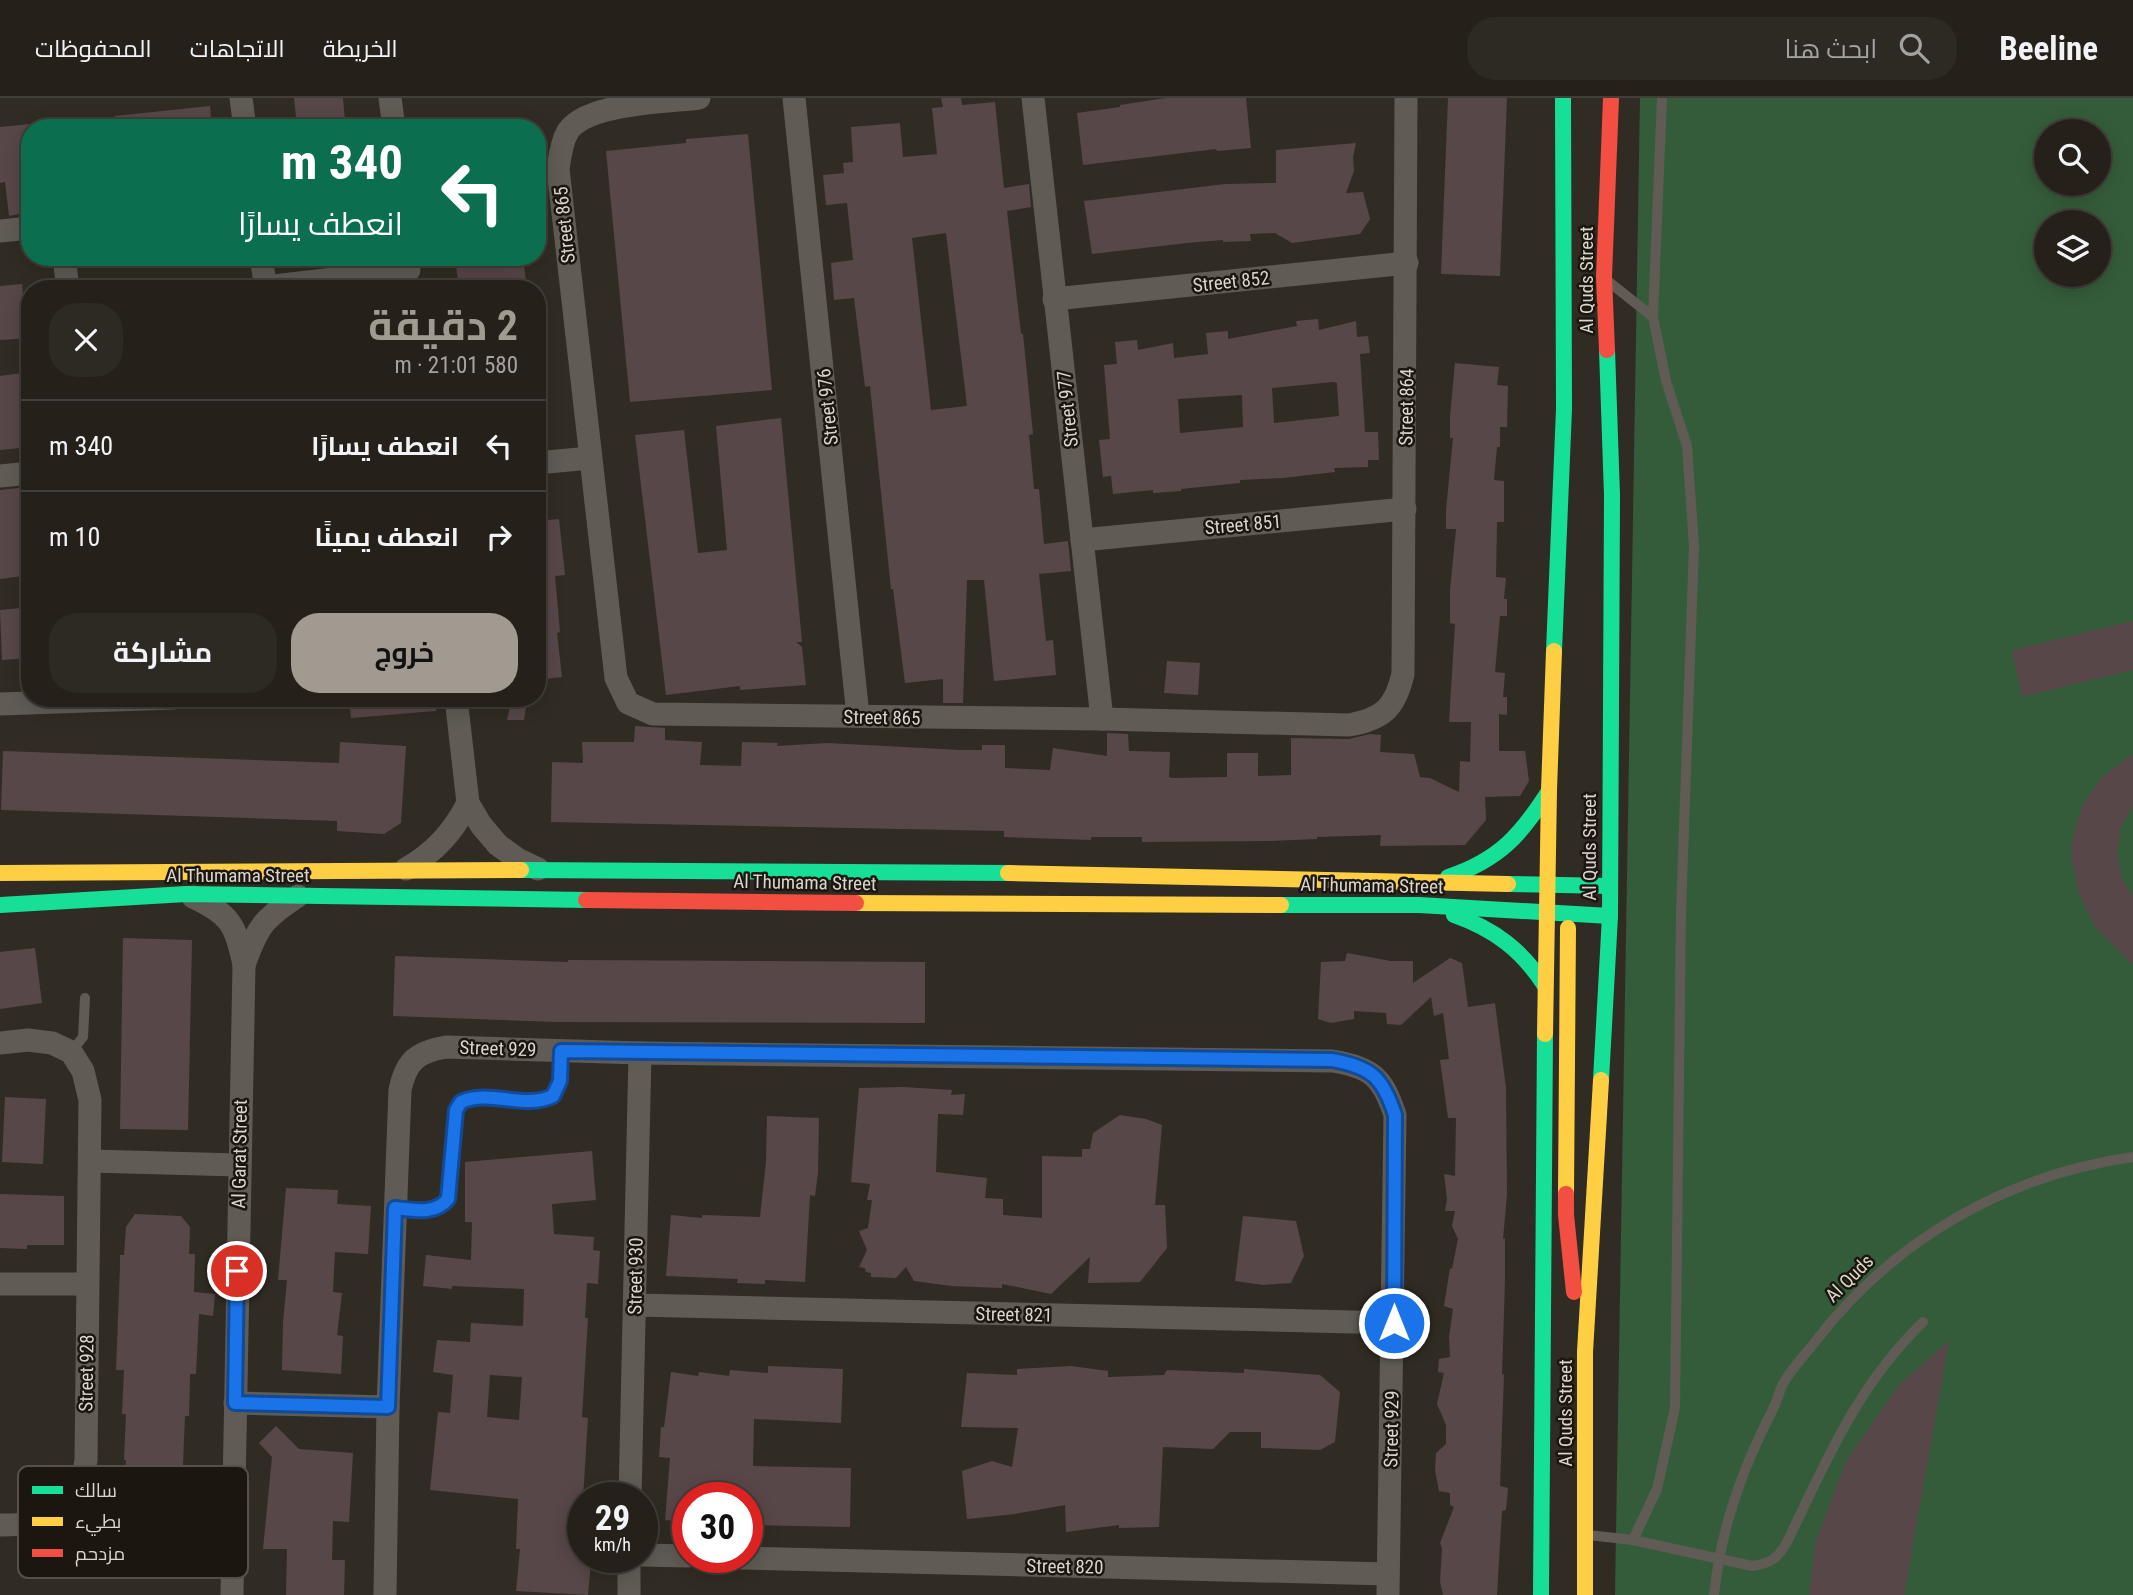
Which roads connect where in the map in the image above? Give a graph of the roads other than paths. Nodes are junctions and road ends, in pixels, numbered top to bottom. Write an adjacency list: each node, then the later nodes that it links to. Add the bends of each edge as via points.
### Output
1 (241, 98): 10 (street)
2 (390, 98): 11 (street)
3 (699, 98): 20 (street, Street 865, via 598,110 568,130 561,148 558,169)
4 (794, 98): 30 (street, Street 976)
5 (1033, 98): 18 (street, Street 977)
6 (1406, 98): 14 (street, Street 864)
7 (1563, 98): 32 (street, Al Quds Street, via 1564,409)
8 (1611, 98): 16 (street, Al Quds Street)
9 (1662, 98): 19 (lane)
10 (244, 119)
11 (393, 119)
12 (21, 229): 13 (street)
13 (0, 231)
14 (1407, 263): 18 (street, Street 852); 24 (street, Street 864)
15 (409, 272): 17 (street)
16 (1604, 277): 19 (lane); 39 (street, Al Quds Street, via 1612,495)
17 (338, 280)
18 (1054, 299): 25 (street, Street 977)
19 (1653, 317): 72 (lane, via 1666,381 1687,446 1694,546 1681,912 1675,1408 1657,1489)
20 (590, 457): 21 (street); 30 (street, Street 865, via 616,678 628,703 653,714)
21 (546, 462)
22 (21, 473): 23 (street)
23 (0, 476)
24 (1405, 509): 25 (street, Street 851); 29 (street, Street 864, via 1403,674 1398,696)
25 (1082, 540): 31 (street, Street 977)
26 (21, 702): 27 (street)
27 (0, 704)
28 (457, 707): 33 (street)
29 (1386, 712): 31 (street, Street 865, via 1369,722 1349,725)
30 (858, 716): 31 (street, Street 865)
31 (1102, 719)
32 (1549, 790): 37 (street, via 1509,847 1473,868); 38 (street, Al Quds Street)
33 (468, 803): 34 (street, via 443,841); 35 (street, via 498,845)
34 (406, 869): 35 (street, Al Thumama Street); 36 (street, Al Thumama Street)
35 (543, 871): 37 (street, Al Thumama Street, via 970,872)
36 (0, 873)
37 (1431, 882): 38 (street, Al Thumama Street)
38 (1548, 884): 39 (street, Al Thumama Street); 44 (street, Al Quds Street); 45 (street, via 1561,897)
39 (1609, 886): 46 (street, Al Quds Street)
40 (186, 894): 41 (street, Al Thumama Street); 42 (street, Al Thumama Street); 47 (street, Al Garat Street, via 213,906 231,922)
41 (298, 896): 43 (street, Al Thumama Street, via 974,905); 47 (street, Al Garat Street, via 265,920)
42 (0, 905)
43 (1419, 905): 44 (street, Al Thumama Street); 48 (street, via 1474,921 1507,940)
44 (1547, 912): 45 (street, Al Thumama Street); 48 (street, Al Quds Street)
45 (1568, 914): 46 (street, Al Thumama Street); 63 (street, via 1566,1215)
46 (1610, 916): 63 (street, Al Quds Street)
47 (244, 965): 56 (street, Al Garat Street)
48 (1545, 986): 79 (street, Al Quds Street)
49 (85, 998): 52 (lane, via 83,1038)
50 (0, 1043): 52 (street, via 52,1042)
51 (561, 1051): 53 (street, Street 929); 57 (lane, via 560,1081 553,1096 532,1102 477,1097 461,1102 456,1110 448,1199 435,1210); 57 (street, Street 929, via 446,1047 427,1050 412,1061 400,1090)
52 (71, 1052): 55 (street, Street 928, via 83,1070 90,1100)
53 (640, 1053): 60 (street, Street 930); 62 (street, Street 929, via 1332,1060 1354,1064 1375,1075 1387,1091 1395,1115)
54 (2133, 1157): 73 (lane, Al Quds, via 2081,1166 2005,1191 1908,1248 1861,1288 1783,1384 1740,1481)
55 (91, 1161): 56 (street); 59 (street, Street 928)
56 (238, 1165): 64 (street, Al Garat Street)
57 (395, 1208): 65 (street, Street 929)
58 (0, 1284): 59 (street)
59 (87, 1284): 66 (street, Street 928)
60 (635, 1305): 62 (street, Street 821); 68 (street, Street 930)
61 (1923, 1322): 73 (lane, via 1902,1343 1845,1422 1777,1558 1752,1566)
62 (1394, 1323): 76 (street, Street 929)
63 (1585, 1352): 71 (street, Al Quds Street)
64 (235, 1403): 65 (street); 67 (street, Al Garat Street)
65 (388, 1407): 77 (street, Street 929)
66 (85, 1466)
67 (234, 1466)
68 (630, 1482)
69 (18, 1523): 70 (street, Street 928)
70 (0, 1525)
71 (1586, 1535): 72 (lane); 80 (street, Al Quds Street)
72 (1633, 1540): 73 (lane)
73 (1718, 1558): 81 (lane, Al Quds)
74 (763, 1559): 76 (street, Street 820)
75 (629, 1573): 78 (street)
76 (1388, 1585)
77 (385, 1595)
78 (629, 1595)
79 (1541, 1595)
80 (1585, 1595)
81 (1714, 1595)

